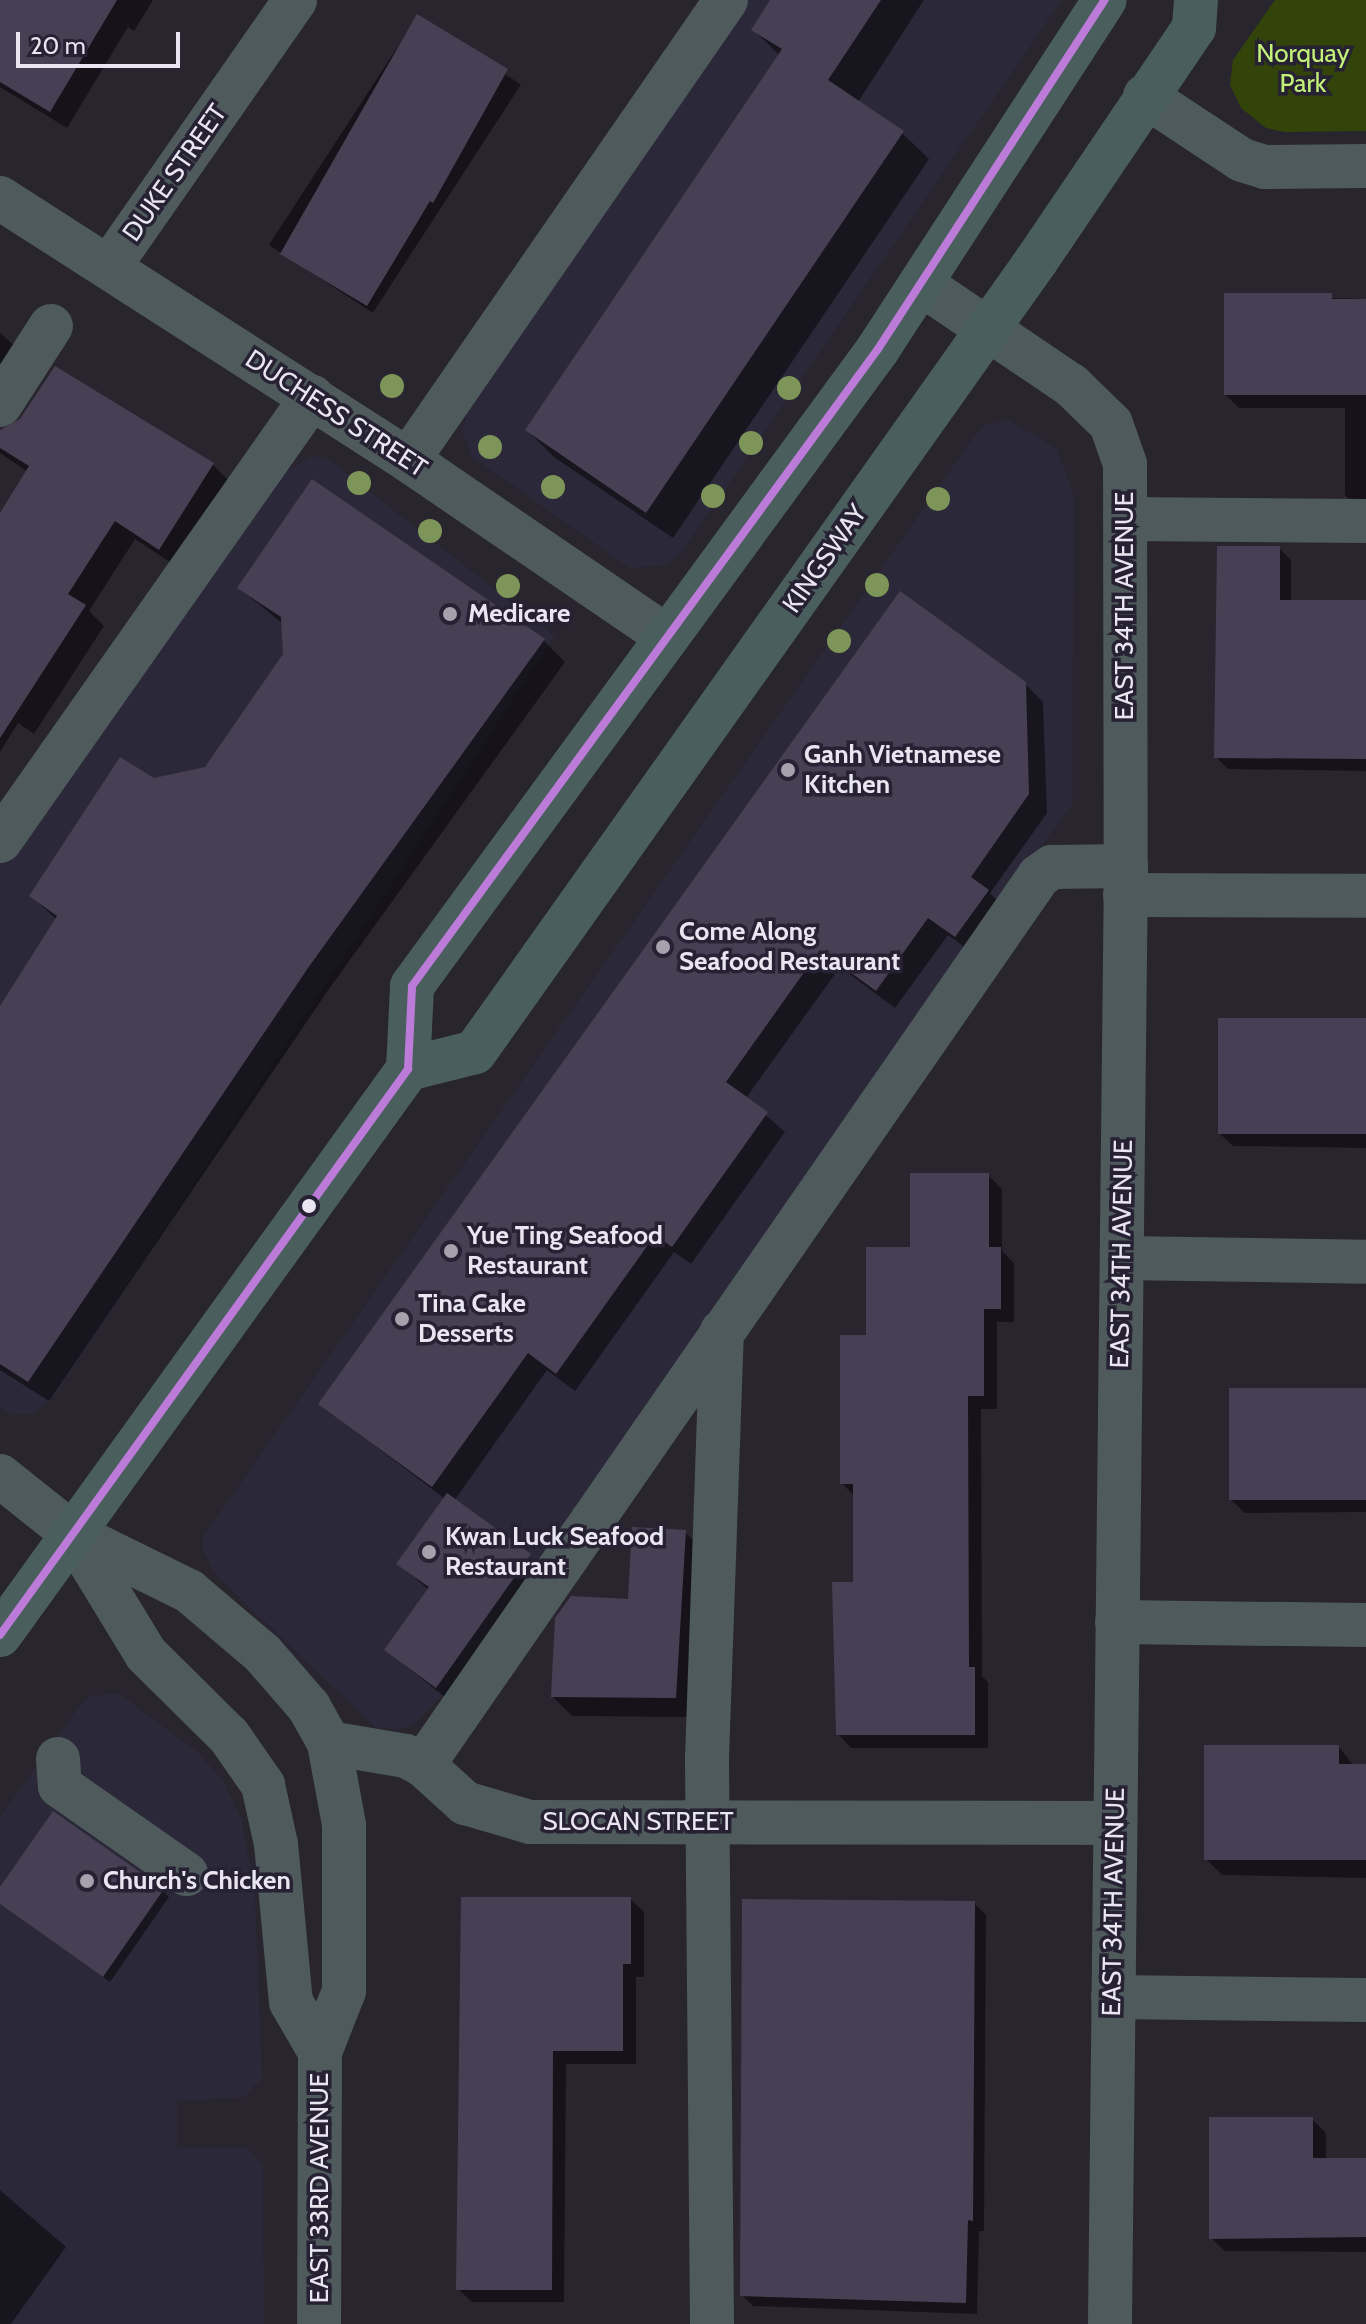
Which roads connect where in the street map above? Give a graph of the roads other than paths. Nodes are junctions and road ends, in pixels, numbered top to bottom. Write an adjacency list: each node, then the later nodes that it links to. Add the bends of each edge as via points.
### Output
1 (295, 0): 8 (street, DUKE STREET)
2 (726, 0): 14 (street)
3 (1105, 0): 9 (main road)
4 (1196, 0): 5 (main road, KINGSWAY, via 1194,28)
5 (1145, 96): 6 (street, via 1242,160 1265,167); 11 (main road, KINGSWAY)
6 (1366, 166)
7 (0, 198): 8 (street, DUCHESS STREET)
8 (109, 267): 12 (street, DUCHESS STREET)
9 (921, 284): 11 (street, EAST 34TH AVENUE); 17 (main road)
10 (51, 326): 13 (street)
11 (988, 329): 15 (street, EAST 34TH AVENUE, via 1071,385 1111,424 1125,464); 21 (main road, KINGSWAY, via 475,1052)
12 (312, 397): 14 (street, DUCHESS STREET); 18 (street)
13 (0, 405)
14 (408, 460): 17 (street, DUCHESS STREET)
15 (1125, 519): 16 (street); 19 (street, EAST 34TH AVENUE)
16 (1366, 521)
17 (667, 637): 21 (main road, via 412,986)
18 (3, 829)
19 (1125, 880): 20 (street); 22 (street, EAST 34TH AVENUE); 24 (street, via 1052,867 1039,876)
20 (1366, 896)
21 (408, 1069): 26 (main road)
22 (1122, 1258): 23 (street); 27 (street, EAST 34TH AVENUE)
23 (1366, 1262)
24 (722, 1331): 32 (street); 33 (street)
25 (0, 1476): 26 (street)
26 (73, 1534): 29 (main road); 30 (street, via 189,1591 263,1654 309,1707); 38 (street, EAST 33RD AVENUE, via 146,1654 229,1736 263,1785 276,1844 291,2002)
27 (1117, 1622): 28 (street); 34 (street, EAST 34TH AVENUE)
28 (1366, 1625)
29 (0, 1635)
30 (329, 1743): 32 (street, SLOCAN STREET, via 388,1750); 38 (street, EAST 33RD AVENUE, via 344,1825 344,1991)
31 (58, 1759): 35 (street, via 60,1786)
32 (423, 1765): 33 (street, SLOCAN STREET, via 465,1803 530,1822)
33 (708, 1822): 34 (street, SLOCAN STREET); 40 (street)
34 (1115, 1823): 36 (street, EAST 34TH AVENUE)
35 (186, 1874)
36 (1113, 1997): 37 (street); 41 (street, EAST 34TH AVENUE)
37 (1366, 2000)
38 (320, 2052): 39 (street, EAST 33RD AVENUE)
39 (319, 2324)
40 (712, 2324)
41 (1110, 2324)

